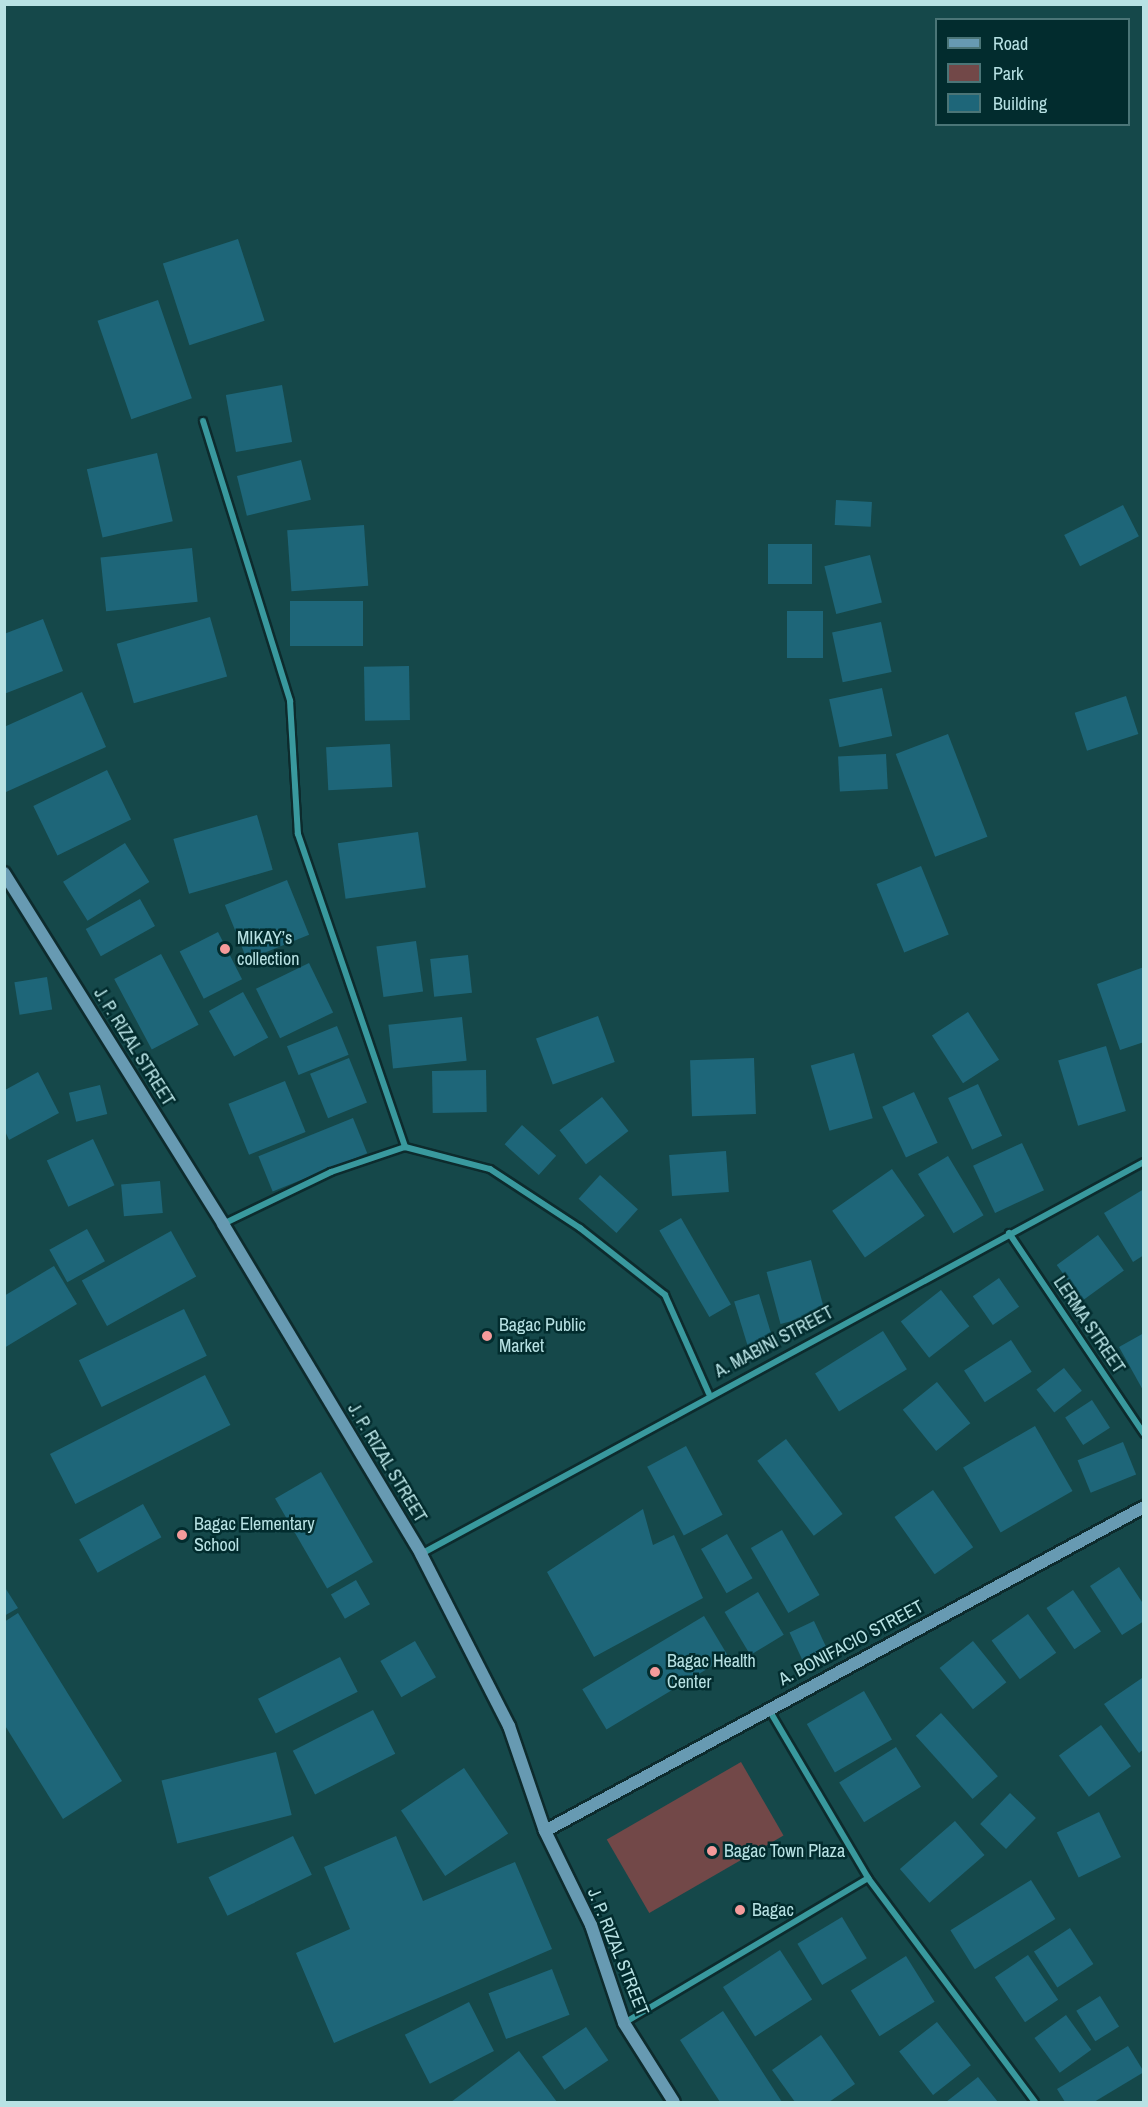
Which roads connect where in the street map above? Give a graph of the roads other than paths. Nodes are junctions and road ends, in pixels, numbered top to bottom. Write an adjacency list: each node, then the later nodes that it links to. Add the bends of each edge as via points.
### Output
1 (203, 421): 3 (street, via 290,701 298,834)
2 (4, 873): 5 (street, J. P. RIZAL STREET)
3 (405, 1147): 5 (street, via 332,1172); 7 (street, via 490,1169 580,1228 665,1295)
4 (1143, 1161): 6 (street, A. MABINI STREET)
5 (223, 1224): 10 (street, J. P. RIZAL STREET)
6 (1009, 1233): 7 (street, A. MABINI STREET); 8 (street, LERMA STREET)
7 (709, 1394): 10 (street, A. MABINI STREET)
8 (1143, 1434)
9 (1143, 1507): 11 (street, A. BONIFACIO STREET)
10 (421, 1554): 12 (street, J. P. RIZAL STREET, via 508,1726)
11 (767, 1707): 12 (street, A. BONIFACIO STREET); 13 (street)
12 (545, 1830): 14 (street, J. P. RIZAL STREET, via 591,1925)
13 (868, 1878): 14 (street); 16 (street)
14 (624, 2023): 15 (street, J. P. RIZAL STREET)
15 (674, 2103)
16 (1035, 2103)

